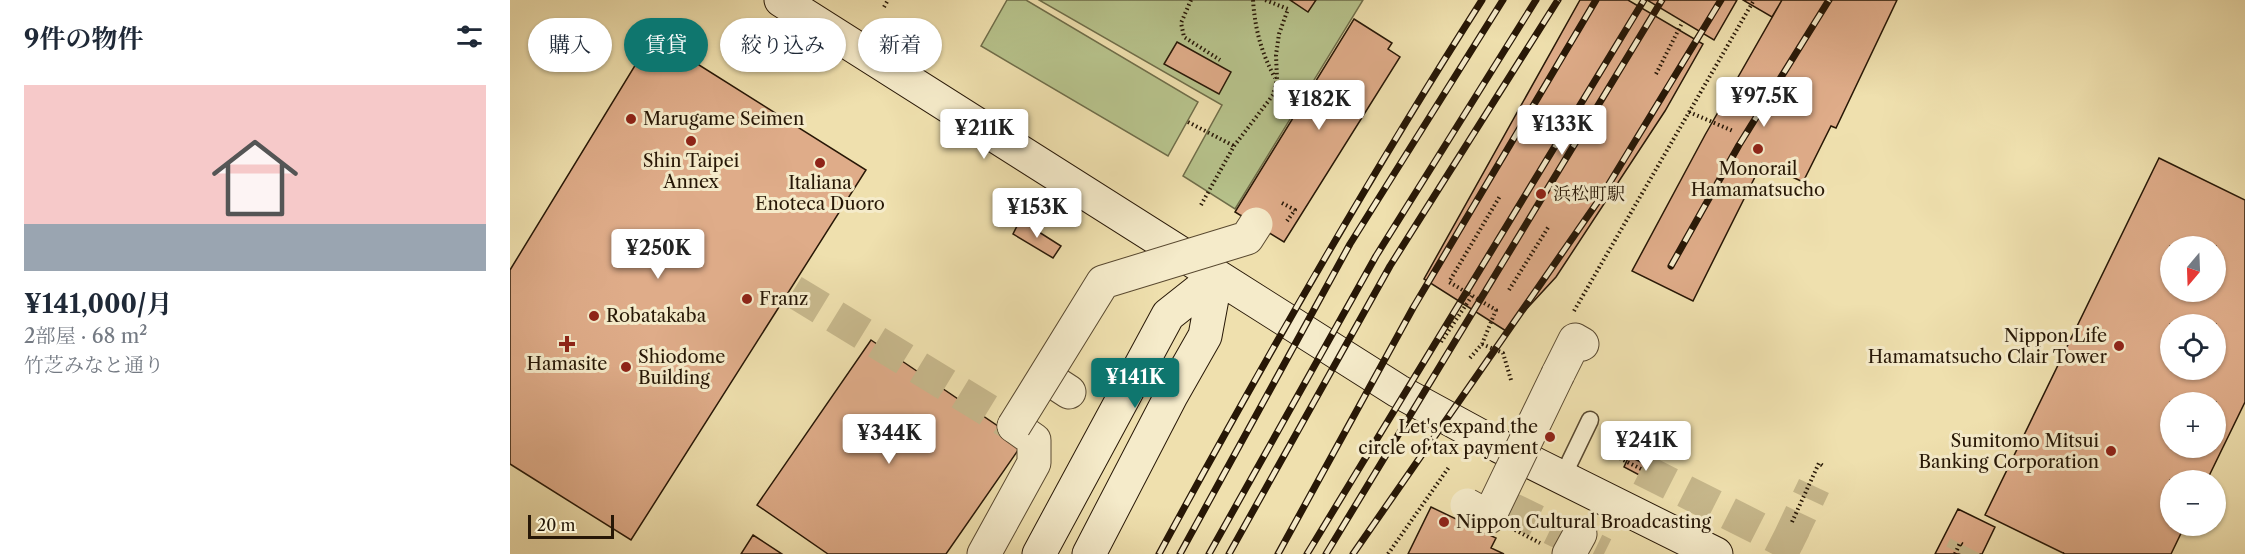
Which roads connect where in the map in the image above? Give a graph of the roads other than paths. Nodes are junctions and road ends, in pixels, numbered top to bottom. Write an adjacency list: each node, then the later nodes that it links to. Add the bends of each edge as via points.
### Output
1 (781, 0): 3 (street)
2 (1268, 227): 8 (street, bridge, via 1247,238 1103,282 1057,384 1014,426 1034,440 1034,463)
3 (1216, 277): 6 (street, via 1398,391); 9 (street, via 1168,315); 10 (street, via 1205,336)
4 (1576, 331): 7 (street, bridge, via 1575,340)
5 (1590, 420): 6 (lane)
6 (1562, 478): 11 (street)
7 (1478, 511)
8 (984, 554)
9 (1039, 554)
10 (1089, 554)
11 (1716, 554)

